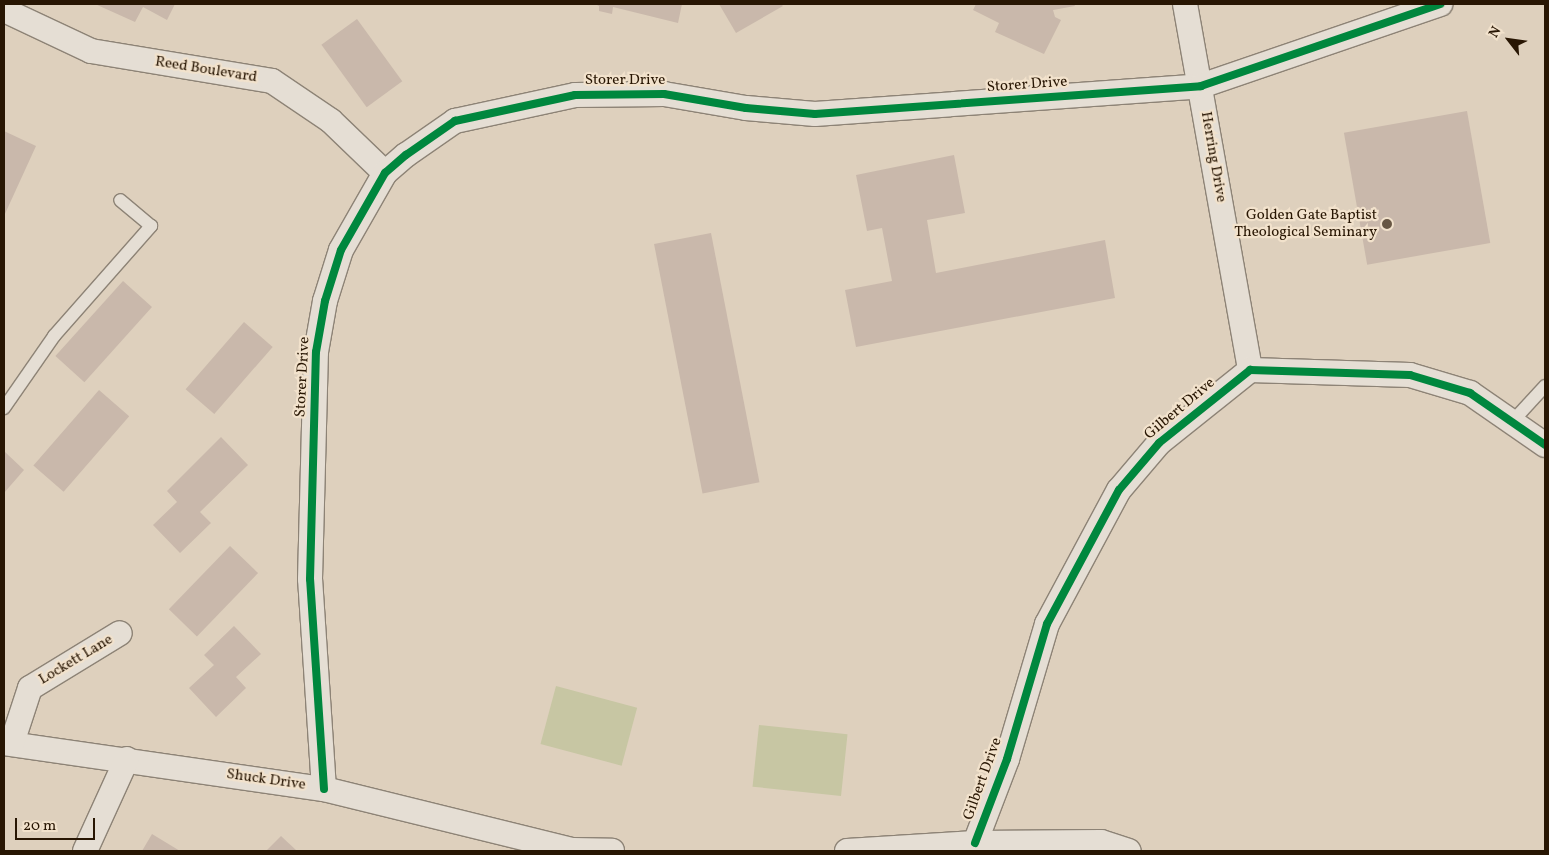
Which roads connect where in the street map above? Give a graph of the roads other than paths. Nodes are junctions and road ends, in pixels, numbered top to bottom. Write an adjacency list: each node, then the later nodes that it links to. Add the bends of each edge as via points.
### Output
1 (1185, 4): 4 (street, Herring Drive)
2 (1440, 4): 4 (street, Storer Drive)
3 (4, 10): 5 (street, Reed Boulevard, via 91,51 272,81 332,121)
4 (1201, 86): 5 (street, Storer Drive, via 815,114 746,108 664,94 575,95 455,121); 7 (street, Herring Drive)
5 (385, 173): 15 (street, Storer Drive, via 341,250 325,300 316,352 310,579)
6 (120, 200): 9 (lane, via 151,226 54,336)
7 (1250, 370): 10 (street, via 1410,375 1470,393); 16 (street, Gilbert Drive, via 1159,443 1119,490 1047,624 1007,759)
8 (1545, 386): 10 (lane)
9 (4, 408)
10 (1512, 422): 11 (street)
11 (1545, 444)
12 (120, 633): 13 (street, Lockett Lane, via 30,688)
13 (8, 743): 14 (street, Shuck Drive)
14 (127, 758): 15 (street, Shuck Drive); 17 (street)
15 (324, 788): 18 (street, Shuck Drive)
16 (975, 843): 20 (street); 21 (street, via 1100,842)
17 (85, 851)
18 (573, 851): 19 (street, Shuck Drive)
19 (612, 851)
20 (847, 851)
21 (1130, 851)

